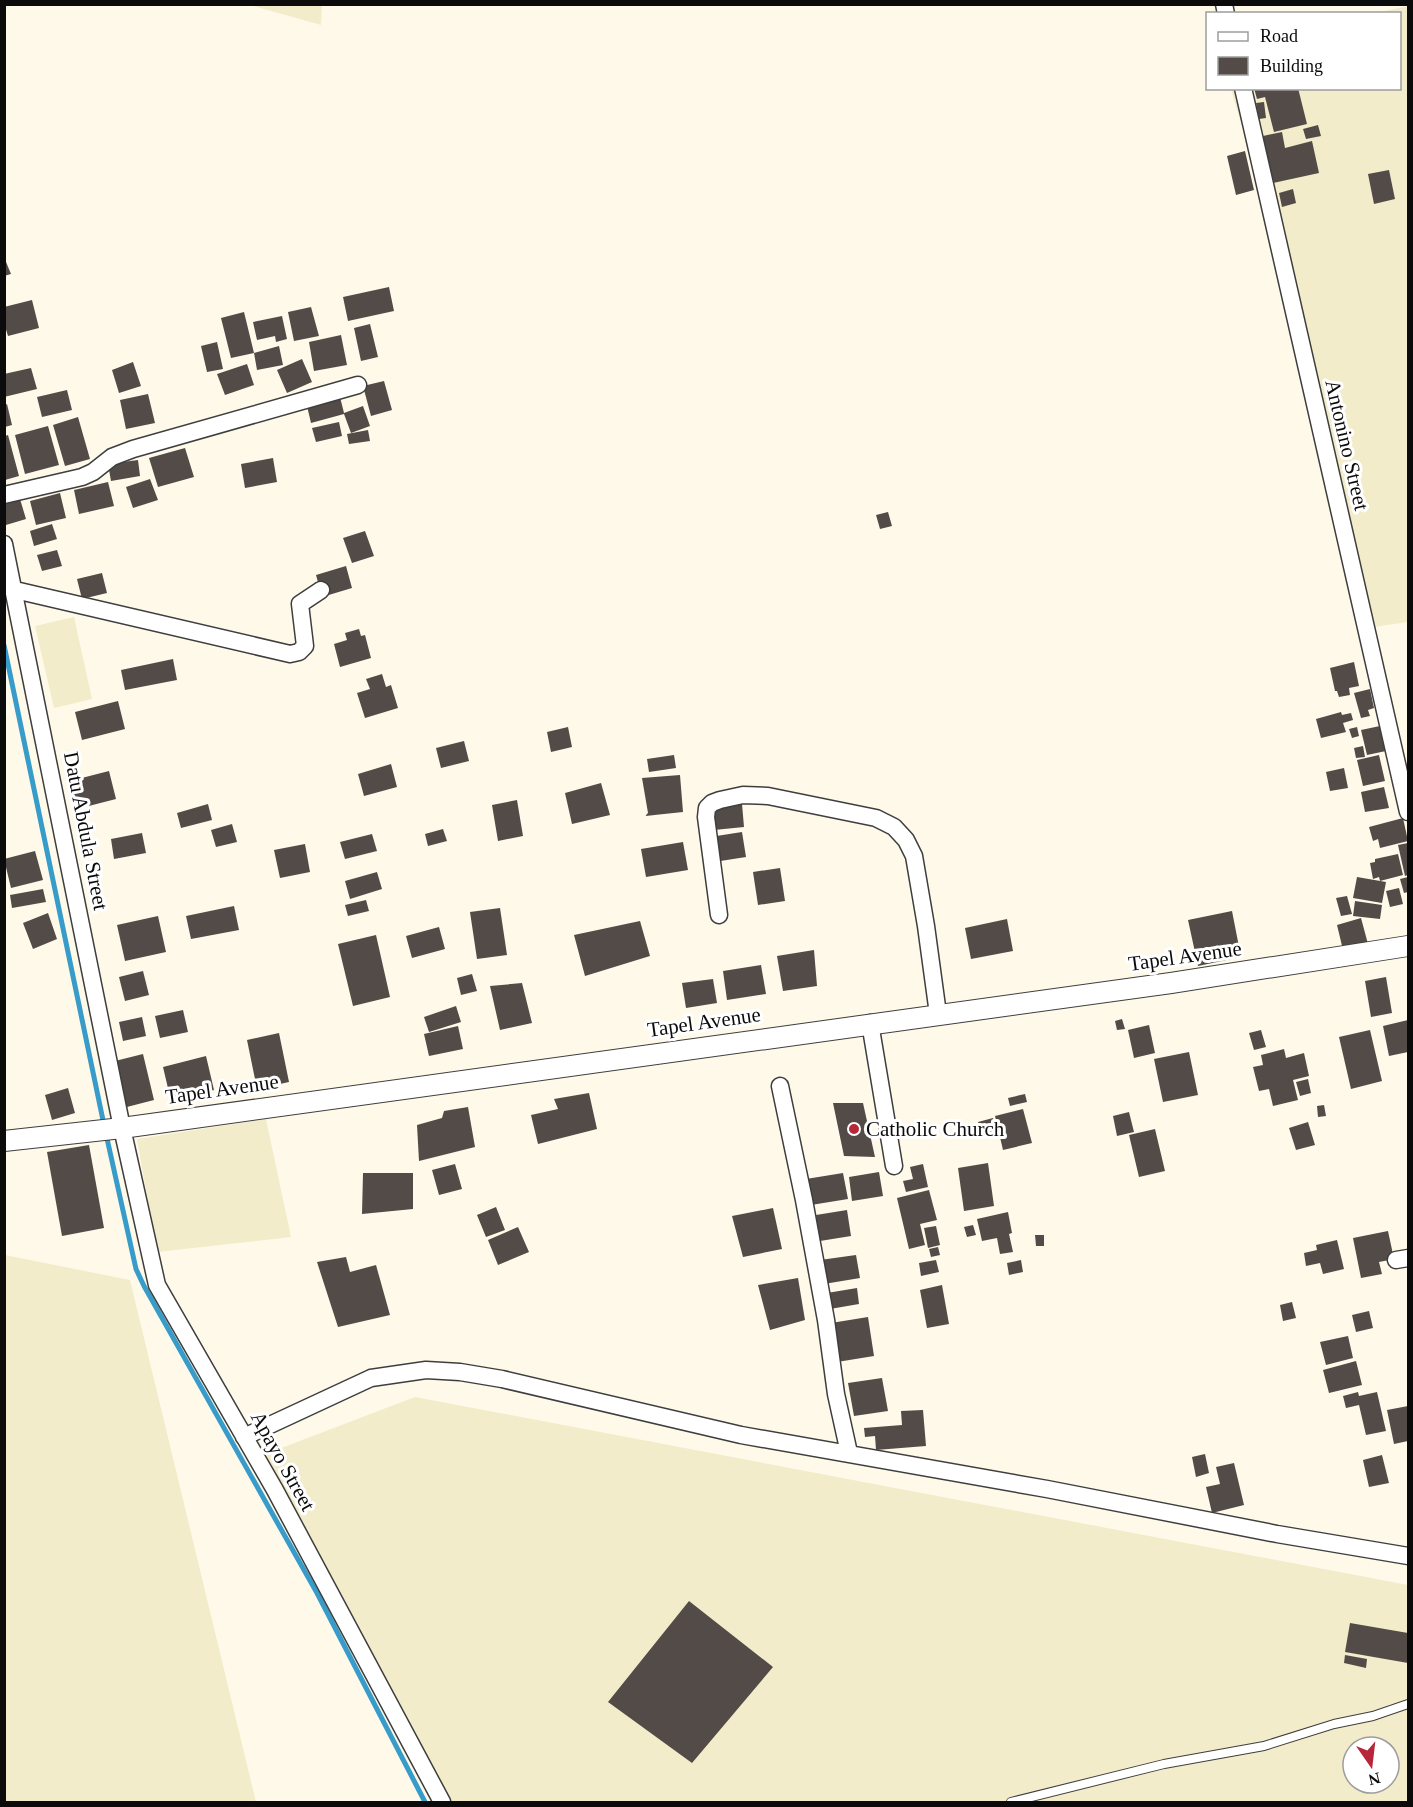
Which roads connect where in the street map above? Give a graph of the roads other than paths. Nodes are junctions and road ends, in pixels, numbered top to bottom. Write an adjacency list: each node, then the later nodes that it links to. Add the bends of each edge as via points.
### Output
1 (1243, 90): 7 (street, Antonino Street)
2 (358, 385): 3 (street, via 112,457 82,477)
3 (4, 495)
4 (4, 544): 6 (street, Datu Abdula Street)
5 (321, 590): 6 (street, via 300,604 304,646 290,654)
6 (15, 591): 13 (street, Datu Abdula Street)
7 (1408, 812)
8 (719, 915): 10 (street, via 706,817 712,803 743,795 768,796 876,818 894,827 914,856)
9 (1408, 946): 10 (street, Tapel Avenue)
10 (938, 1014): 11 (street, Tapel Avenue)
11 (870, 1023): 13 (street, Tapel Avenue); 15 (street)
12 (780, 1086): 17 (street)
13 (122, 1128): 14 (street, Tapel Avenue); 16 (street, Apayo Street, via 158,1285)
14 (4, 1141)
15 (894, 1166)
16 (244, 1437): 17 (street, via 371,1378 426,1370 502,1379 741,1435); 20 (street, Apayo Street)
17 (849, 1453): 18 (street)
18 (1408, 1556)
19 (1408, 1704): 21 (lane, via 1264,1746 1164,1764)
20 (442, 1803)
21 (1011, 1803)

